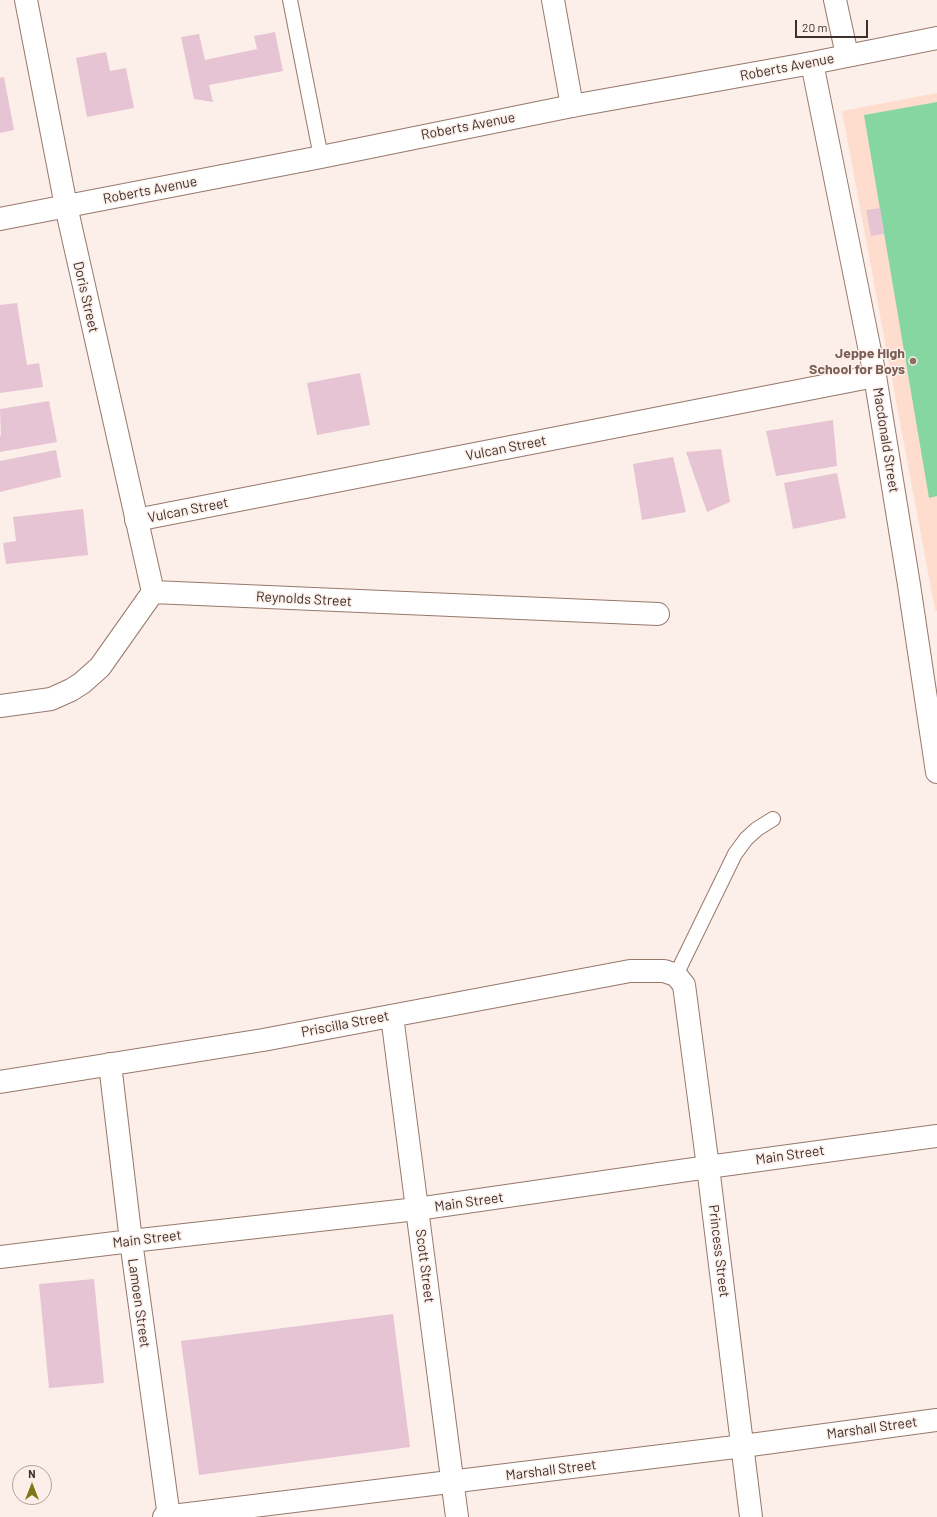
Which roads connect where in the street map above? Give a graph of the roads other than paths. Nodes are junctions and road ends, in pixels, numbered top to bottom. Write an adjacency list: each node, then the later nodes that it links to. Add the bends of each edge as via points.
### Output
1 (26, 0): 10 (street, Doris Street)
2 (290, 0): 9 (lane)
3 (553, 0): 8 (street)
4 (835, 0): 6 (street)
5 (937, 38): 6 (street, Roberts Avenue)
6 (847, 55): 7 (street, Roberts Avenue)
7 (812, 63): 8 (street, Roberts Avenue); 12 (street, Macdonald Street)
8 (572, 106): 9 (street, Roberts Avenue)
9 (321, 157): 10 (street, Roberts Avenue)
10 (66, 206): 11 (street, Roberts Avenue); 13 (street, Doris Street)
11 (0, 219)
12 (875, 376): 13 (street, Vulcan Street); 17 (street, Macdonald Street)
13 (136, 520): 14 (street, Doris Street)
14 (152, 592): 15 (street, Reynolds Street); 16 (street, via 100,666 82,683 51,699)
15 (658, 614)
16 (0, 706)
17 (937, 772)
18 (773, 819): 19 (lane, via 751,834 735,854)
19 (680, 980): 20 (street, Priscilla Street, via 664,971 630,971); 24 (street, Princess Street)
20 (392, 1016): 21 (street, Priscilla Street, via 263,1040); 25 (street, Scott Street)
21 (110, 1064): 22 (street, Priscilla Street); 26 (street, Lamoen Street)
22 (0, 1082)
23 (937, 1136): 24 (street, Main Street)
24 (708, 1167): 25 (street, Main Street); 29 (street, Princess Street)
25 (417, 1209): 26 (street, Main Street); 30 (street, Scott Street)
26 (131, 1241): 27 (street, Main Street); 31 (street, Lamoen Street)
27 (0, 1257)
28 (937, 1420): 29 (street, Marshall Street)
29 (743, 1446): 30 (street, Marshall Street); 33 (street, Princess Street)
30 (453, 1482): 31 (street, Marshall Street); 32 (street, Scott Street)
31 (167, 1517)
32 (457, 1517)
33 (751, 1517)

